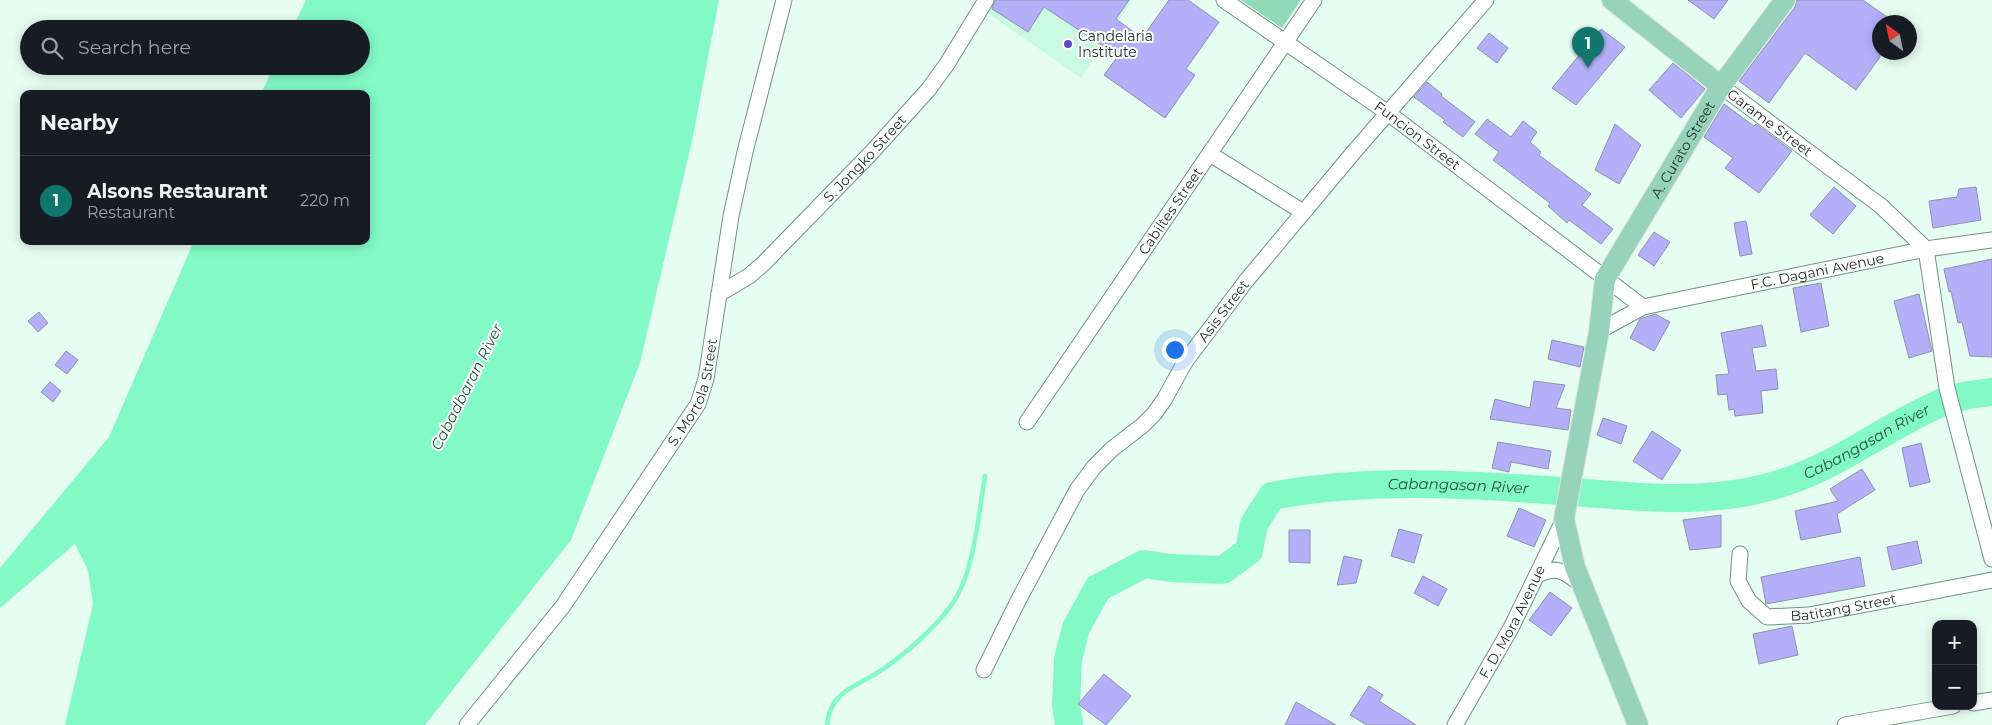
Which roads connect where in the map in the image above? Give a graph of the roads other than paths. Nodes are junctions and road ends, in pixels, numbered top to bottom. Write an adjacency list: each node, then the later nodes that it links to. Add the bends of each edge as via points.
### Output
1 (784, 0): 16 (street, S. Mortola Street, via 744,157)
2 (986, 0): 16 (street, S. Jongko Street, via 948,64 866,159 764,263)
3 (1224, 0): 8 (street, Funcion Street)
4 (1314, 0): 8 (street, Cabiltes Street)
5 (1486, 0): 10 (street, Asis Street)
6 (1613, 0): 9 (main road, Garame Street)
7 (1785, 0): 9 (main road, A. Curato Street)
8 (1286, 42): 10 (street, Funcion Street); 11 (street, Cabiltes Street)
9 (1721, 86): 14 (street, Garame Street, via 1881,206); 15 (main road, A. Curato Street)
10 (1388, 113): 12 (street, Asis Street); 15 (street, Funcion Street)
11 (1210, 154): 12 (street); 19 (street, Cabiltes Street)
12 (1303, 212): 26 (street, Asis Street, via 1185,362 1154,414 1106,455 1077,490)
13 (1992, 240): 14 (street, F.C. Dagani Avenue)
14 (1926, 250): 17 (street, F.C. Dagani Avenue); 22 (street, via 1947,388)
15 (1605, 279): 17 (street, Funcion Street); 18 (main road)
16 (719, 294): 30 (street, S. Mortola Street, via 706,379 698,404 563,606)
17 (1643, 306): 18 (street, F.C. Dagani Avenue)
18 (1599, 331): 20 (main road)
19 (1026, 422)
20 (1567, 503): 23 (street, F. D. Mora Avenue); 25 (main road, via 1576,567)
21 (1740, 554): 24 (street, Batitang Street, via 1738,581 1749,601 1767,617 1808,616)
22 (1992, 559)
23 (1537, 575): 25 (street, via 1549,569 1560,570); 31 (street, F. D. Mora Avenue, via 1512,628)
24 (1992, 580)
25 (1582, 585): 32 (main road)
26 (984, 670)
27 (1992, 700): 28 (street)
28 (1977, 702)
29 (1932, 710): 33 (street)
30 (467, 725)
31 (1455, 725)
32 (1638, 725)
33 (1845, 725)

